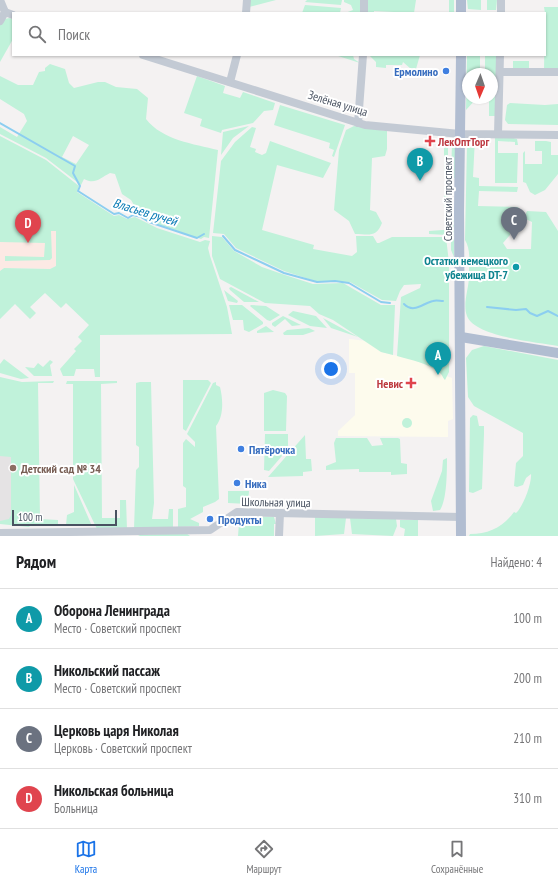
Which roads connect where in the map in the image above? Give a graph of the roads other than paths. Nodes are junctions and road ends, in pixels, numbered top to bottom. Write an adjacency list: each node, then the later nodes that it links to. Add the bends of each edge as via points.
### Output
1 (0, 0): 10 (street)
2 (247, 0): 6 (street)
3 (364, 0): 7 (street)
4 (461, 0): 8 (main road)
5 (501, 0): 9 (street)
6 (246, 12)
7 (364, 12)
8 (461, 12)
9 (501, 12)
10 (9, 13): 11 (street)
11 (0, 21)
12 (146, 56): 19 (street, Зелёная улица)
13 (238, 56): 19 (street)
14 (363, 56): 20 (street)
15 (461, 56): 21 (main road, Советский проспект)
16 (500, 56): 17 (street)
17 (500, 72): 18 (street); 22 (street)
18 (558, 72)
19 (230, 82): 20 (street, Зелёная улица)
20 (358, 123): 21 (street, Зелёная улица)
21 (460, 134): 22 (street, Зелёная улица); 24 (main road, Советский проспект)
22 (498, 134): 23 (street, Зелёная улица)
23 (558, 135)
24 (461, 337): 25 (main road); 27 (main road, Советский проспект)
25 (558, 353)
26 (280, 513): 27 (street, Школьная улица); 28 (street, Школьная улица, via 237,512 210,530); 29 (street)
27 (461, 517): 30 (main road, Советский проспект)
28 (0, 533)
29 (279, 536)
30 (461, 536)

